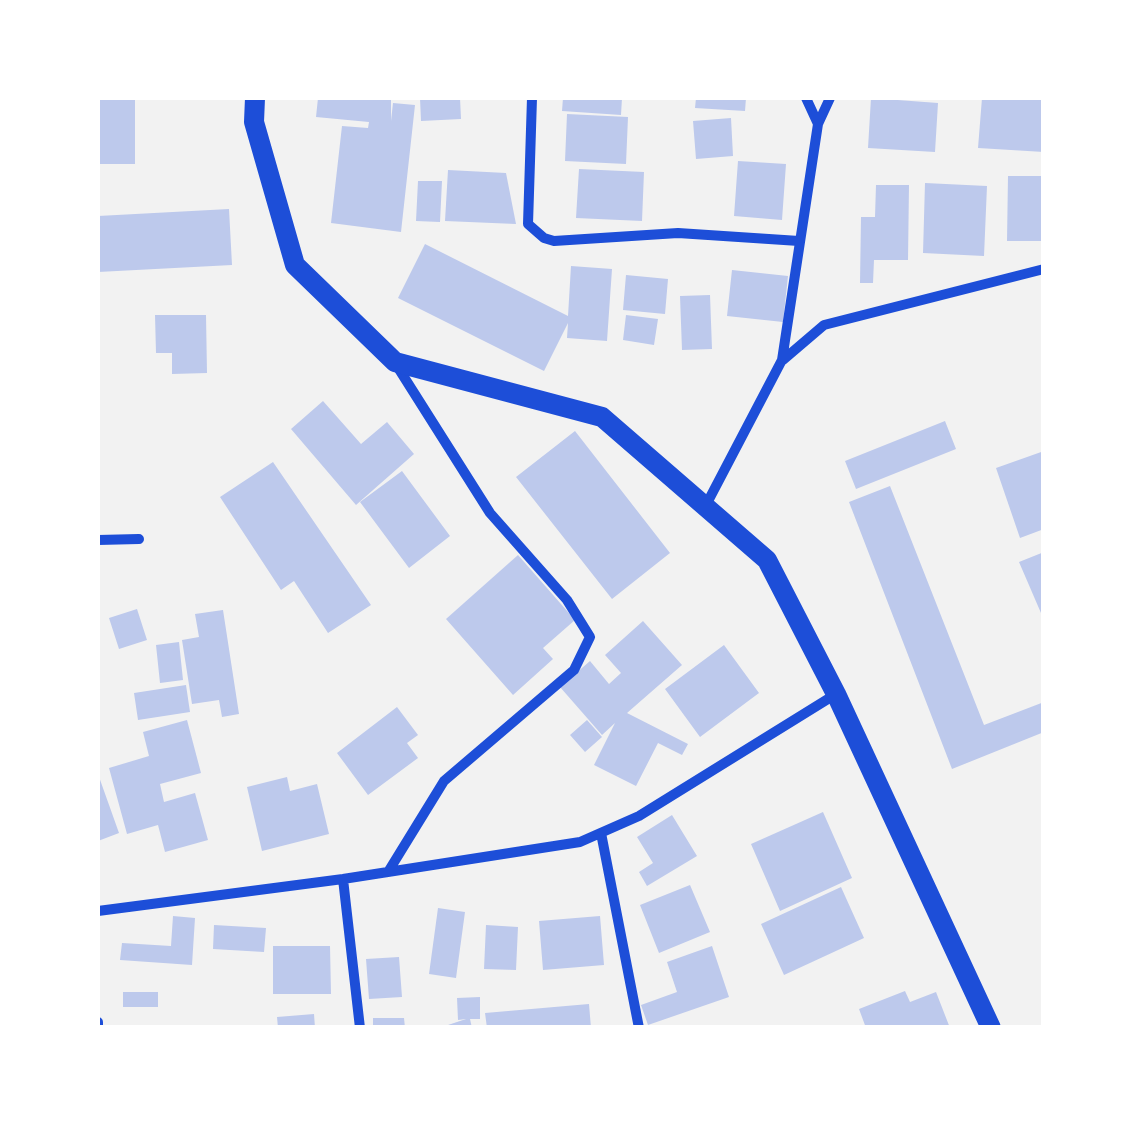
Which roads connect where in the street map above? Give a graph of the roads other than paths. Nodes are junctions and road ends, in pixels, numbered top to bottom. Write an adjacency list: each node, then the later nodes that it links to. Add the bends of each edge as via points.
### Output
1 (254, 98): 9 (main road, via 254,122 294,265)
2 (532, 98): 6 (street, via 528,224 544,238 678,233)
3 (806, 98): 5 (street)
4 (830, 98): 5 (street)
5 (818, 124): 6 (street)
6 (798, 241): 8 (street)
7 (1044, 269): 8 (street, via 824,325)
8 (782, 360): 10 (street)
9 (395, 362): 10 (main road, via 602,417); 15 (street, via 490,513 567,600 590,637 574,670 444,780)
10 (704, 508): 13 (main road, via 767,560)
11 (140, 539): 12 (street)
12 (98, 540)
13 (836, 694): 14 (street); 20 (main road)
14 (601, 833): 15 (street, via 580,842); 19 (street)
15 (388, 872): 16 (street)
16 (342, 880): 17 (street); 18 (street)
17 (98, 911)
18 (360, 1028)
19 (639, 1028)
20 (990, 1028)

